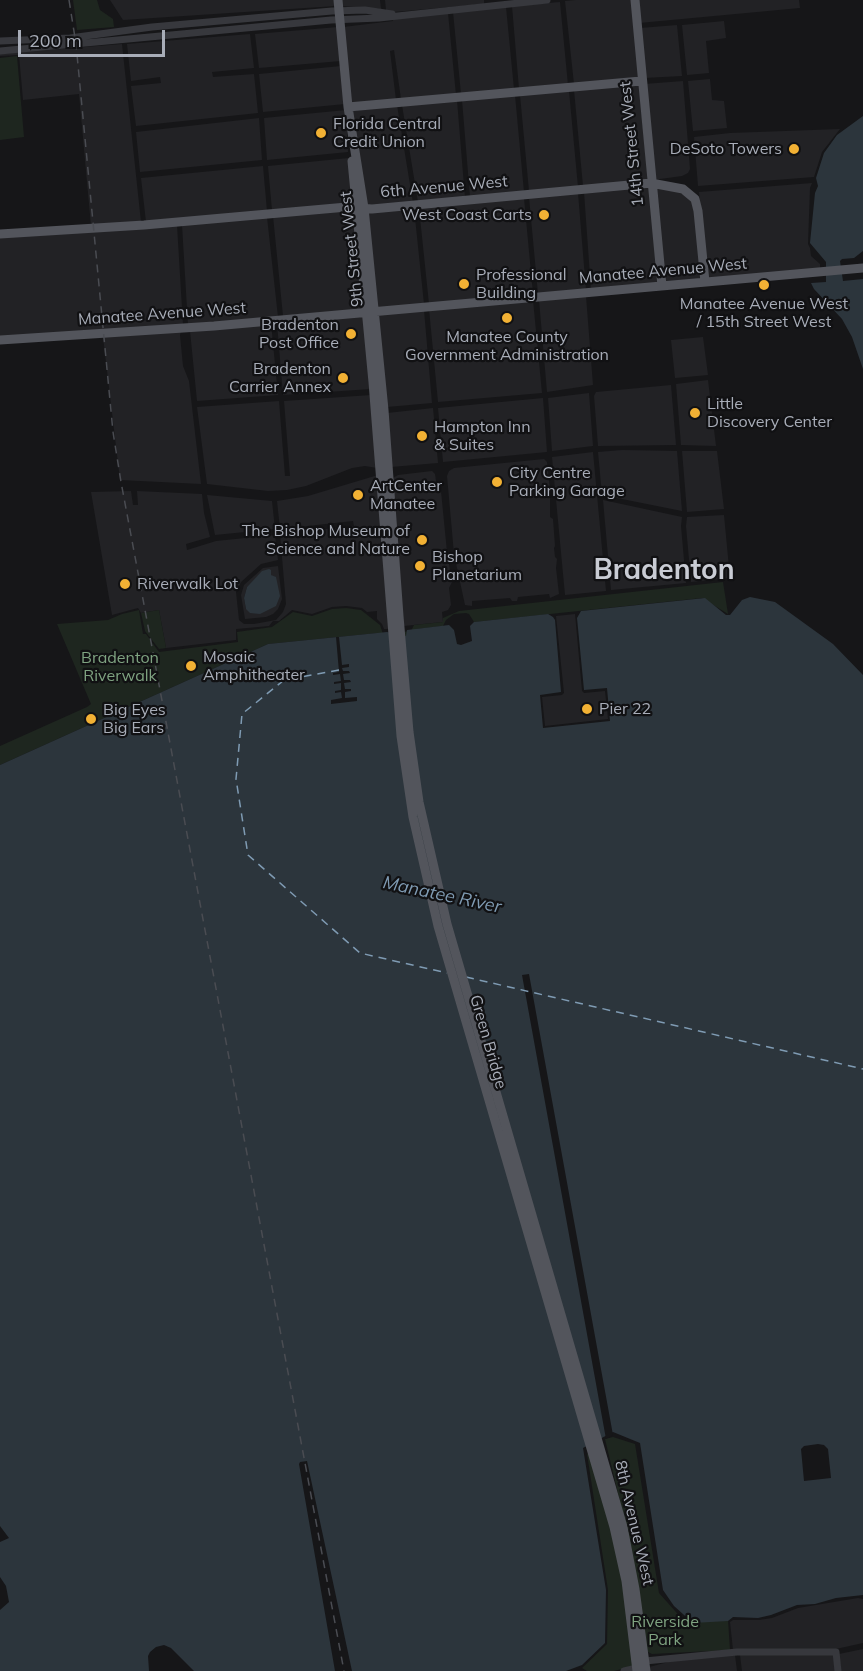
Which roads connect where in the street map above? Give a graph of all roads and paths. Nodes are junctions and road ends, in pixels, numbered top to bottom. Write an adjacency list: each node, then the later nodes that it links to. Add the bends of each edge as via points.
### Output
1 (338, 0): 4 (main road, 9th Street West)
2 (547, 0): 4 (street, via 379,18)
3 (635, 0): 7 (main road, 14th Street West)
4 (339, 15): 5 (street); 6 (street); 8 (main road, 9th Street West)
5 (0, 41)
6 (0, 51)
7 (641, 81): 8 (main road); 9 (main road, 14th Street West)
8 (348, 107): 10 (main road, 9th Street West)
9 (651, 183): 10 (main road, 6th Avenue West); 13 (main road, 6th Avenue West, via 678,187 695,200); 14 (main road, 14th Street West)
10 (360, 208): 11 (main road, 6th Avenue West); 15 (main road, 9th Street West)
11 (0, 234)
12 (863, 268): 13 (main road, Manatee Avenue West)
13 (705, 282): 14 (main road, Manatee Avenue West)
14 (662, 286): 15 (main road, Manatee Avenue West)
15 (370, 311): 16 (main road, Manatee Avenue West); 17 (main road, 9th Street West)
16 (0, 340)
17 (374, 357): 18 (main road, 9th Street West); 19 (main road, 9th Street West)
18 (373, 382): 19 (main road); 20 (main road, 9th Street West)
19 (384, 410): 20 (main road, 9th Street West)
20 (388, 524): 21 (main road, 9th Street West)
21 (396, 627): 22 (main road, Green Bridge, via 419,802 436,880)
22 (598, 1455): 23 (main road, 8th Avenue West, via 632,1603); 23 (main road, 8th Avenue West, via 628,1549)
23 (641, 1668): 24 (street); 25 (street, via 737,1652 836,1652)
24 (624, 1671)
25 (838, 1671)

